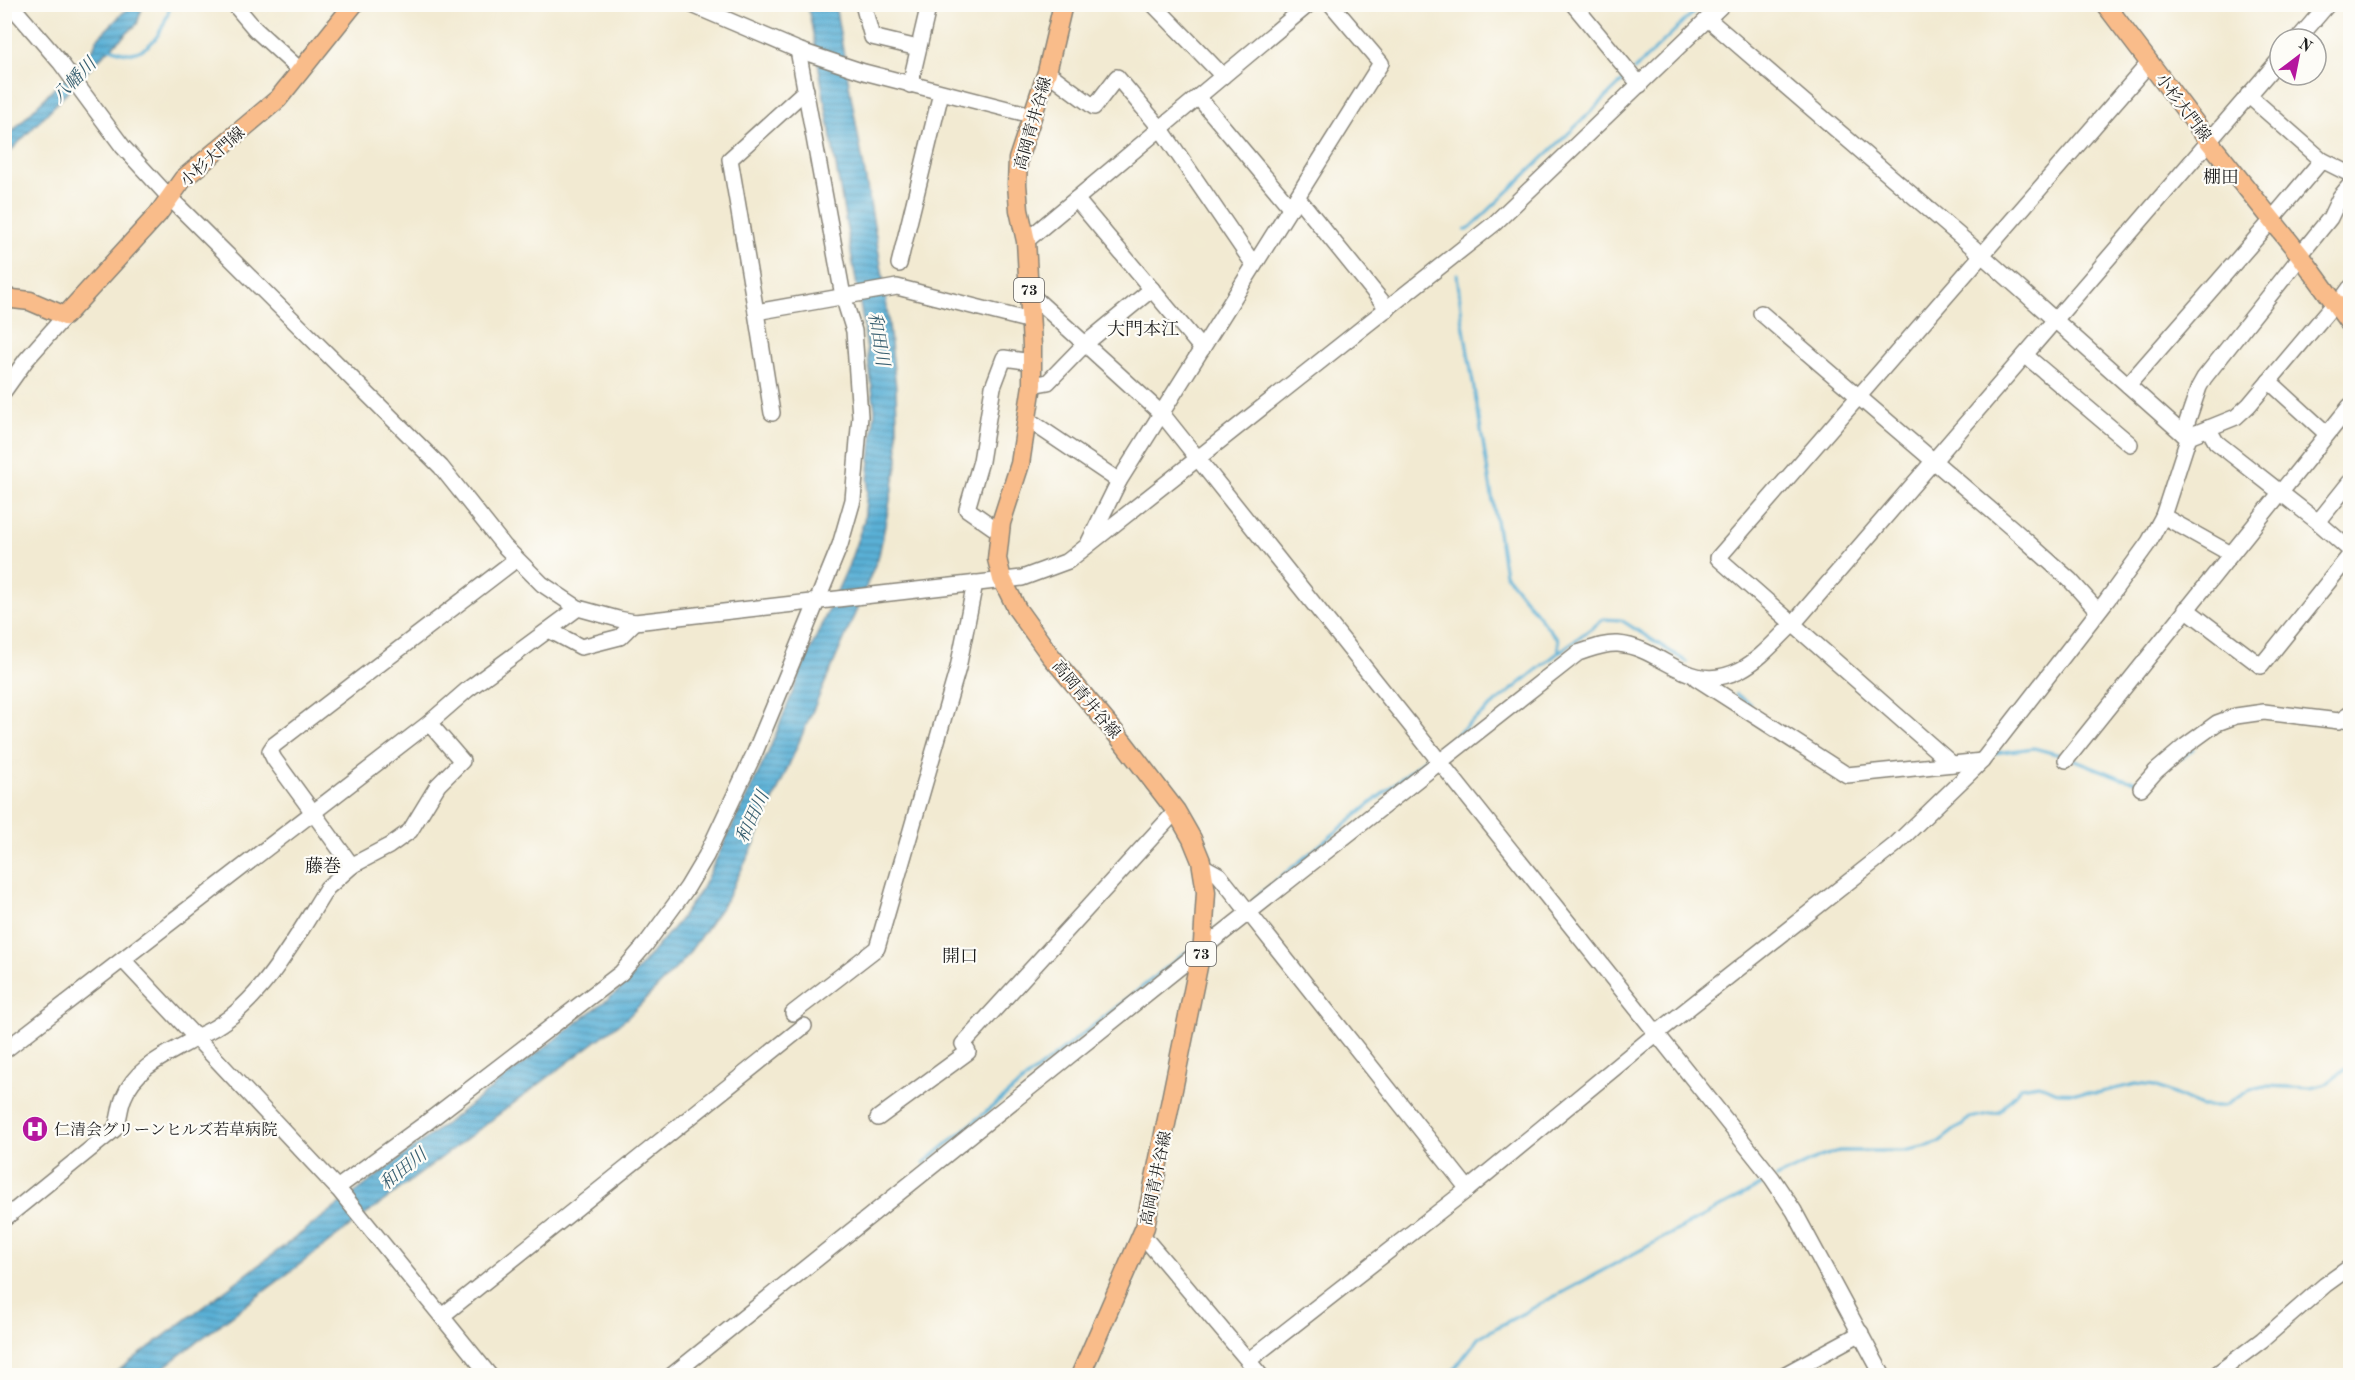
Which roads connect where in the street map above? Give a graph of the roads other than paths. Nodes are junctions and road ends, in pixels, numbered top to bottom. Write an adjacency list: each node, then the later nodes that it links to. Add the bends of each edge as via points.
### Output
1 (10, 4): 36 (street, via 123,147)
2 (234, 4): 20 (street, via 255,29)
3 (690, 4): 18 (street)
4 (865, 4): 17 (street, via 872,37)
5 (929, 4): 17 (street)
6 (1063, 4): 21 (main road, 高岡青井谷線 / 73)
7 (1153, 4): 23 (street)
8 (1309, 4): 23 (street)
9 (1331, 4): 38 (street, via 1381,63)
10 (1573, 4): 25 (street)
11 (1723, 4): 15 (street)
12 (2105, 4): 19 (main road, 小杉大門線)
13 (2328, 4): 16 (street)
14 (351, 6): 20 (main road, 小杉大門線)
15 (1708, 19): 25 (street); 41 (street)
16 (2308, 27)
17 (918, 48): 24 (street)
18 (798, 50): 24 (street); 26 (street)
19 (2150, 62): 32 (main road, 小杉大門線); 41 (street)
20 (301, 70): 36 (main road, 小杉大門線, via 278,99 183,178)
21 (1047, 72): 30 (main road, 高岡青井谷線 / 73); 31 (street, via 1094,107 1117,77)
22 (2268, 72): 28 (street)
23 (1223, 76): 29 (street)
24 (910, 85): 27 (street)
25 (1640, 85): 51 (street, via 1495,224)
26 (806, 90): 48 (street); 52 (street, via 730,159)
27 (941, 93): 30 (street); 43 (street)
28 (2248, 95): 32 (street); 33 (street)
29 (1199, 98): 31 (street); 38 (street)
30 (1031, 115): 40 (main road, 高岡青井谷線 / 73, via 1018,159 1017,184)
31 (1161, 129): 37 (street); 44 (street)
32 (2208, 140): 39 (main road, 小杉大門線); 56 (street)
33 (2322, 160): 34 (street); 39 (street)
34 (2350, 174)
35 (2350, 185): 42 (street)
36 (170, 198): 54 (main road, 小杉大門線); 91 (street, via 441,467 504,546 542,584)
37 (1076, 199): 40 (street); 46 (street)
38 (1294, 203): 44 (street); 51 (street)
39 (2272, 220): 42 (main road, 小杉大門線); 64 (street)
40 (1026, 241): 47 (main road, 高岡青井谷線 / 73)
41 (1983, 256): 56 (street); 66 (street)
42 (2301, 256): 50 (main road, 小杉大門線); 73 (street, via 2204,378)
43 (899, 264)
44 (1254, 265): 59 (street)
45 (2350, 288): 50 (street)
46 (1152, 289): 58 (street); 59 (street)
47 (1029, 293): 55 (main road, 高岡青井谷線 / 73); 58 (street)
48 (843, 296): 52 (street); 55 (street, via 897,287); 90 (street, via 854,331 858,365 857,461 845,530)
49 (4, 298): 54 (main road, via 30,302)
50 (2336, 304): 57 (main road, 小杉大門線); 62 (street)
51 (1388, 309): 75 (street)
52 (756, 312): 68 (street)
53 (1761, 313): 66 (street)
54 (65, 316): 65 (street)
55 (1031, 321): 61 (main road, 高岡青井谷線 / 73)
56 (2055, 321): 60 (street); 64 (street)
57 (2350, 324)
58 (1085, 344): 63 (street, via 1048,382); 69 (street)
59 (1202, 349): 69 (street)
60 (2025, 355): 74 (street); 76 (street)
61 (1032, 362): 63 (main road, 高岡青井谷線 / 73); 82 (street, via 1004,358 993,387 981,461 967,509)
62 (2270, 381): 71 (street, via 2235,417); 72 (street)
63 (1032, 385): 70 (main road, 高岡青井谷線 / 73)
64 (2128, 385): 73 (street)
65 (4, 392)
66 (1860, 396): 76 (street); 95 (street, via 1718,558)
67 (2350, 406): 72 (street)
68 (772, 413)
69 (1162, 415): 75 (street); 77 (street)
70 (1027, 419): 77 (street); 82 (main road, 高岡青井谷線 / 73, via 1020,464)
71 (2208, 428): 73 (street); 79 (street, via 2216,442)
72 (2327, 434): 79 (street)
73 (2186, 435): 80 (street)
74 (2130, 444)
75 (1199, 459): 83 (street); 102 (street)
76 (1933, 461): 93 (street, via 2054,565); 95 (street)
77 (1119, 482): 83 (street)
78 (2350, 482): 81 (street)
79 (2281, 491): 81 (street); 85 (street)
80 (2163, 516): 85 (street); 93 (street, via 2149,542)
81 (2318, 522): 84 (street)
82 (1000, 532): 88 (main road, 高岡青井谷線 / 73, via 997,548)
83 (1087, 547): 88 (street, via 1044,571)
84 (2350, 550)
85 (2231, 554): 92 (street)
86 (2350, 555): 92 (street, via 2261,666)
87 (514, 561): 105 (street, via 274,745 270,751 274,759)
88 (1002, 579): 89 (street); 106 (main road, 高岡青井谷線 / 73, via 1017,609 1050,655)
89 (975, 583): 90 (street); 112 (street, via 958,668 877,948)
90 (817, 601): 94 (street); 118 (street, via 755,752 706,856 646,944 621,973)
91 (578, 608): 94 (street); 96 (street)
92 (2186, 609): 100 (street)
93 (2098, 611): 101 (street)
94 (635, 622): 96 (street, via 620,637 581,646)
95 (1792, 624): 97 (street, via 1740,670 1718,678); 103 (street)
96 (549, 630): 99 (street)
97 (1695, 677): 102 (street, via 1640,650 1619,644 1600,645 1578,653); 103 (street, via 1847,775)
98 (2350, 714): 104 (street, via 2339,721 2264,712 2236,716 2217,723 2184,747)
99 (429, 723): 105 (street); 108 (street, via 462,761 438,786 410,831)
100 (2066, 760)
101 (1982, 761): 103 (street); 114 (street, via 1895,844)
102 (1440, 762): 109 (street); 114 (street)
103 (1952, 764)
104 (2141, 788)
105 (314, 811): 108 (street); 111 (street)
106 (1176, 811): 107 (main road, 高岡青井谷線 / 73); 117 (street, via 963,1044 968,1052)
107 (1202, 865): 109 (street, via 1219,875); 110 (main road, 高岡青井谷線 / 73, via 1206,920)
108 (352, 866): 115 (street, via 327,888 277,966 236,1014)
109 (1249, 914): 110 (street); 119 (street)
110 (1201, 950): 121 (main road, 高岡青井谷線 / 73); 127 (street)
111 (123, 960): 115 (street); 116 (street)
112 (793, 1013)
113 (804, 1026): 123 (street)
114 (1657, 1033): 119 (street); 124 (street, via 1772,1178)
115 (195, 1037): 118 (street); 120 (street, via 143,1070 124,1098 115,1129)
116 (4, 1052)
117 (878, 1118)
118 (338, 1189): 123 (street)
119 (1468, 1189): 125 (street)
120 (4, 1219)
121 (1143, 1236): 125 (street); 128 (main road, 高岡青井谷線 / 73)
122 (2350, 1267): 132 (street)
123 (442, 1316): 126 (street)
124 (1861, 1334): 130 (street); 131 (street)
125 (1249, 1360): 129 (street)
126 (490, 1376)
127 (671, 1376)
128 (1080, 1376)
129 (1261, 1376)
130 (1782, 1376)
131 (1883, 1376)
132 (2214, 1376)

